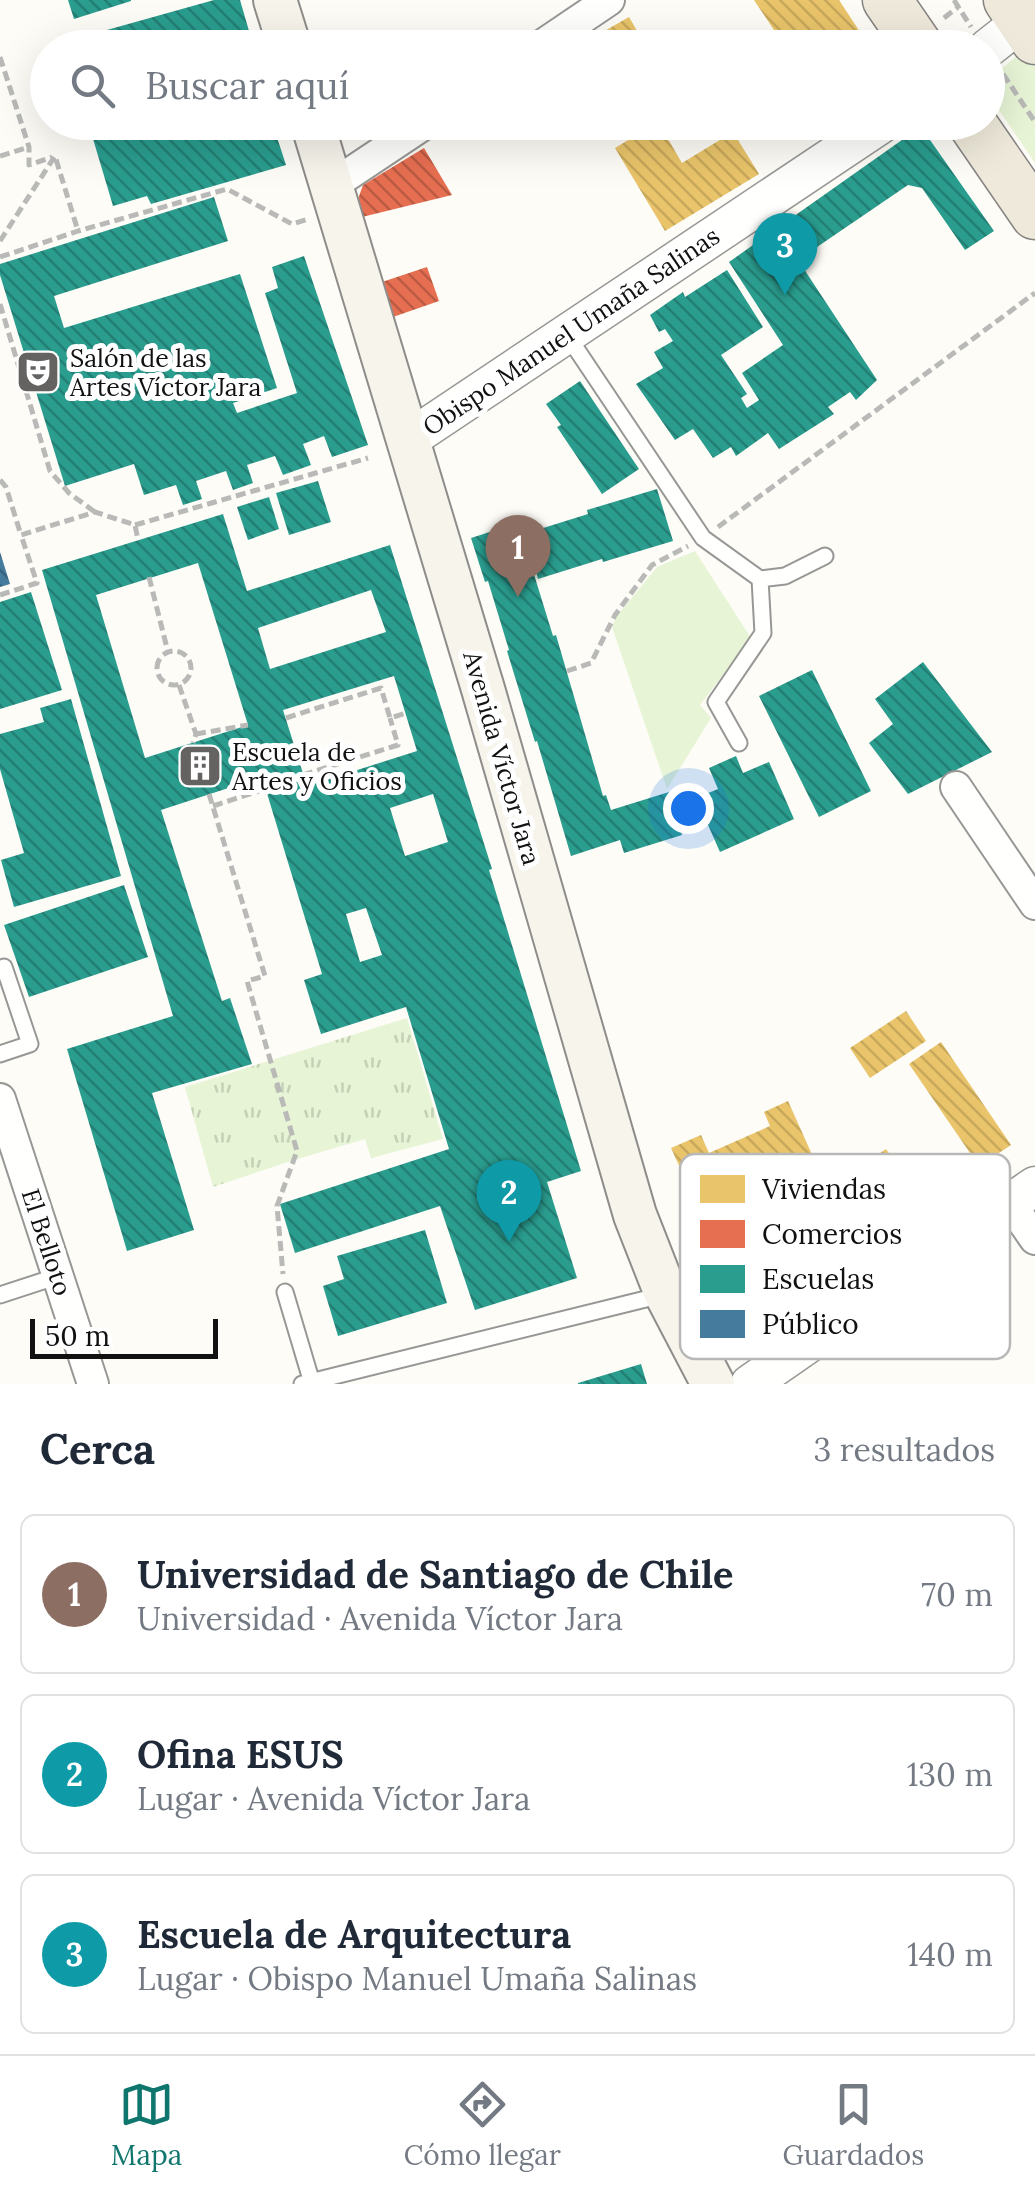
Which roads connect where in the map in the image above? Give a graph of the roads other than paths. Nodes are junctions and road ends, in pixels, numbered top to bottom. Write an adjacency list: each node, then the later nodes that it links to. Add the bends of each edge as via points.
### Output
1 (275, 0): 4 (main road)
2 (609, 0): 5 (street)
3 (887, 0): 6 (main road)
4 (284, 30)
5 (565, 30)
6 (908, 30)
7 (317, 140): 11 (main road, Avenida Víctor Jara)
8 (404, 140): 11 (street)
9 (857, 140): 13 (street, Obispo Manuel Umaña Salinas)
10 (983, 140): 12 (main road)
11 (335, 198): 14 (main road, Avenida Víctor Jara)
12 (1035, 215)
13 (567, 335): 14 (street, Obispo Manuel Umaña Salinas); 16 (lane, via 703,538)
14 (408, 440): 27 (main road, Avenida Víctor Jara, via 627,1189)
15 (825, 556): 16 (lane, via 785,576)
16 (760, 579): 17 (lane, via 763,633 716,702)
17 (739, 744)
18 (956, 787): 19 (street)
19 (1035, 904)
20 (4, 967): 21 (lane, via 30,1044)
21 (0, 1054)
22 (0, 1100): 25 (street, El Belloto)
23 (1022, 1194): 24 (street)
24 (1035, 1239)
25 (58, 1276): 28 (lane); 34 (street, El Belloto)
26 (285, 1292): 33 (lane)
27 (666, 1294): 29 (main road, Avenida Víctor Jara); 32 (lane)
28 (0, 1295)
29 (680, 1321)
30 (700, 1359): 36 (main road, Avenida Víctor Jara)
31 (786, 1359): 37 (street)
32 (365, 1376): 33 (lane)
33 (312, 1383): 35 (lane)
34 (93, 1384)
35 (302, 1384)
36 (713, 1384)
37 (750, 1384)

